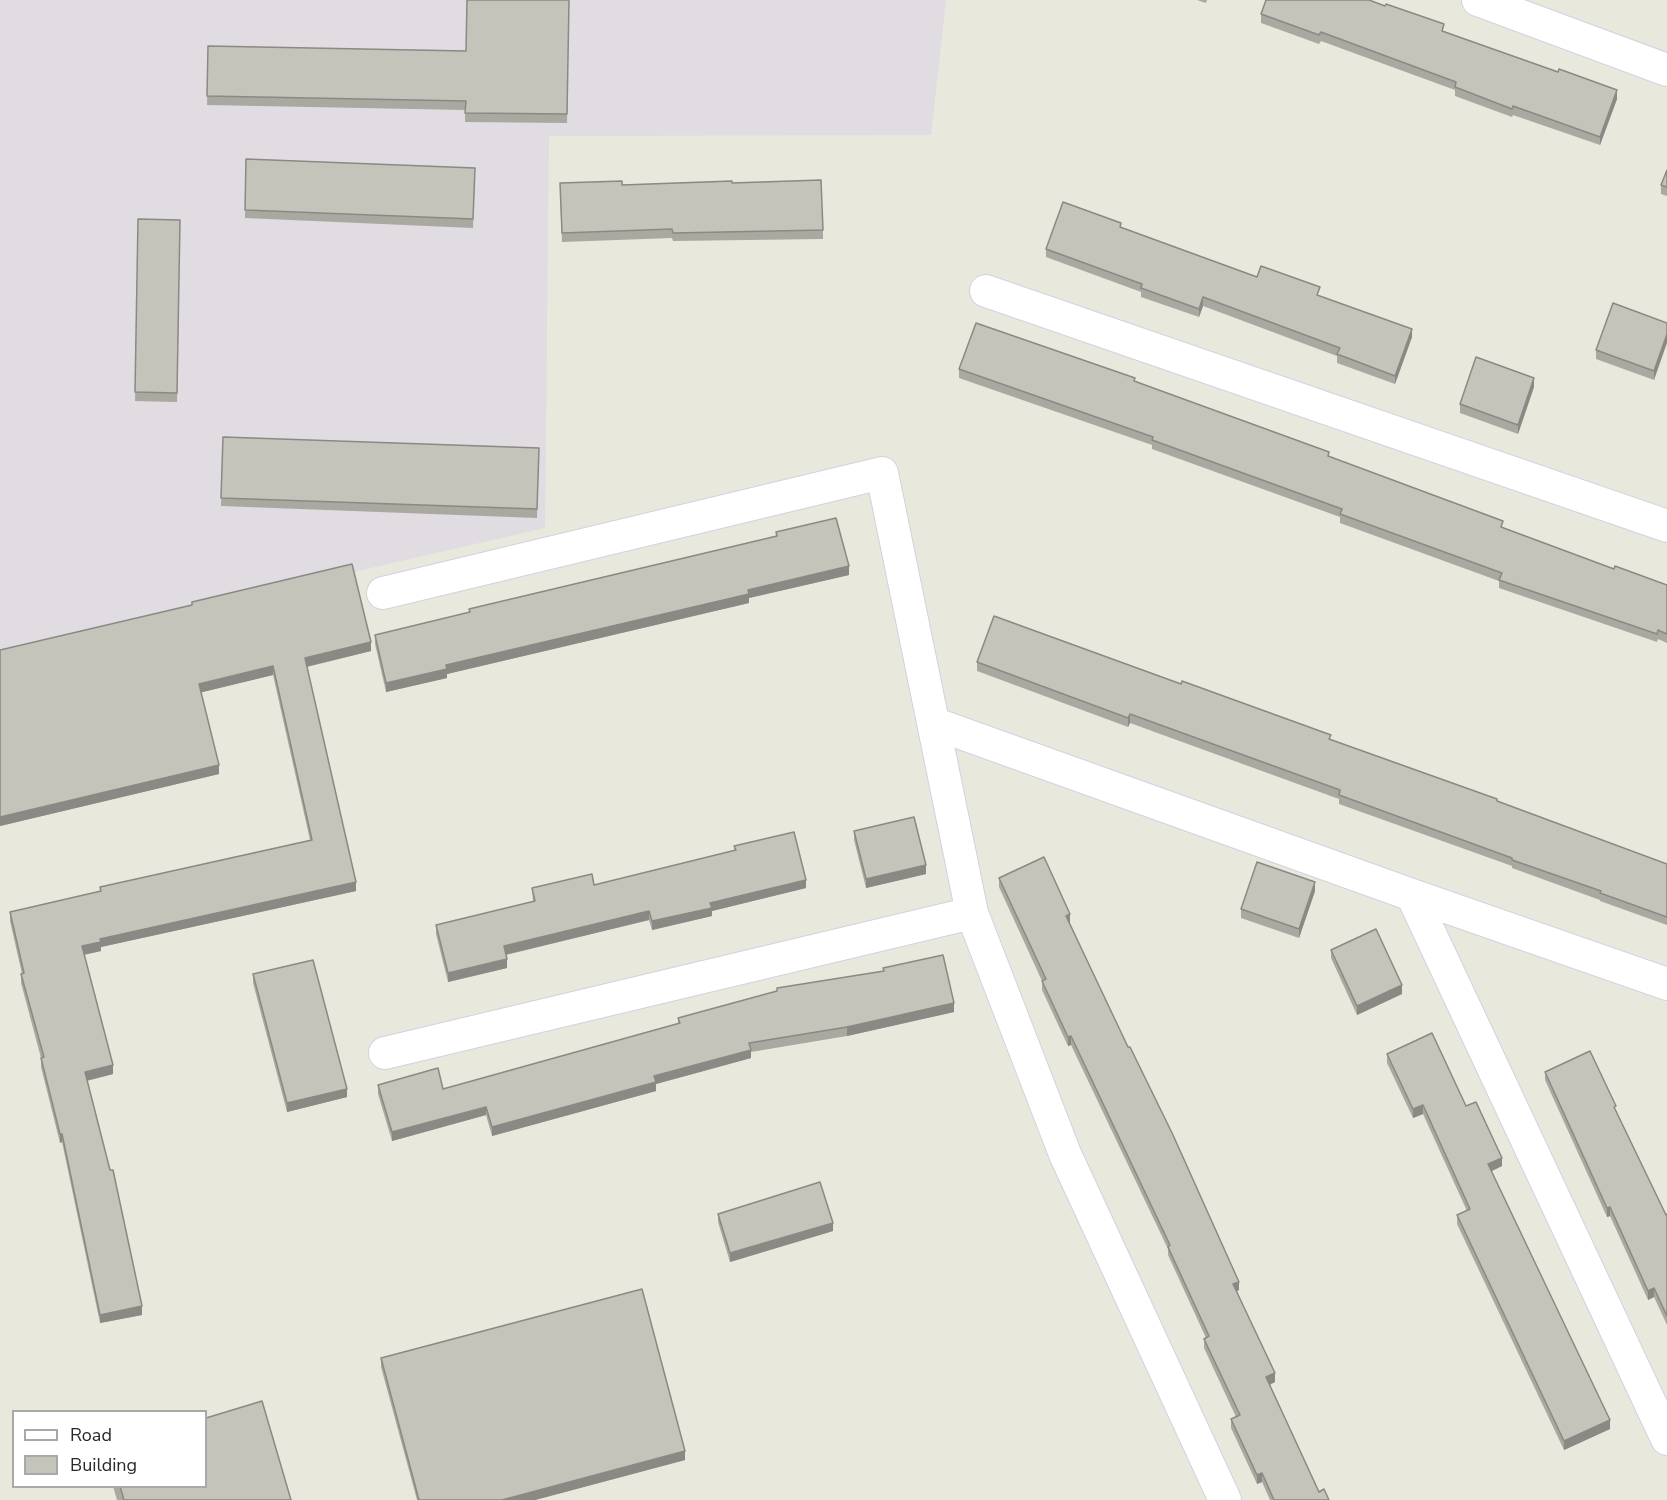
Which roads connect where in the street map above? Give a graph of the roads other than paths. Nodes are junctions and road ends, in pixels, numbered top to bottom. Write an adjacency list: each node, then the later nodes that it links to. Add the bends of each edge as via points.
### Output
1 (1478, 0): 2 (street)
2 (1667, 70)
3 (986, 291): 4 (street)
4 (1667, 526)
5 (382, 593): 6 (street, via 882,473)
6 (933, 723): 7 (street); 8 (street)
7 (1412, 895): 9 (street); 11 (street)
8 (972, 913): 10 (street); 12 (street, via 1065,1154)
9 (1667, 984)
10 (385, 1053)
11 (1667, 1439)
12 (1225, 1500)

